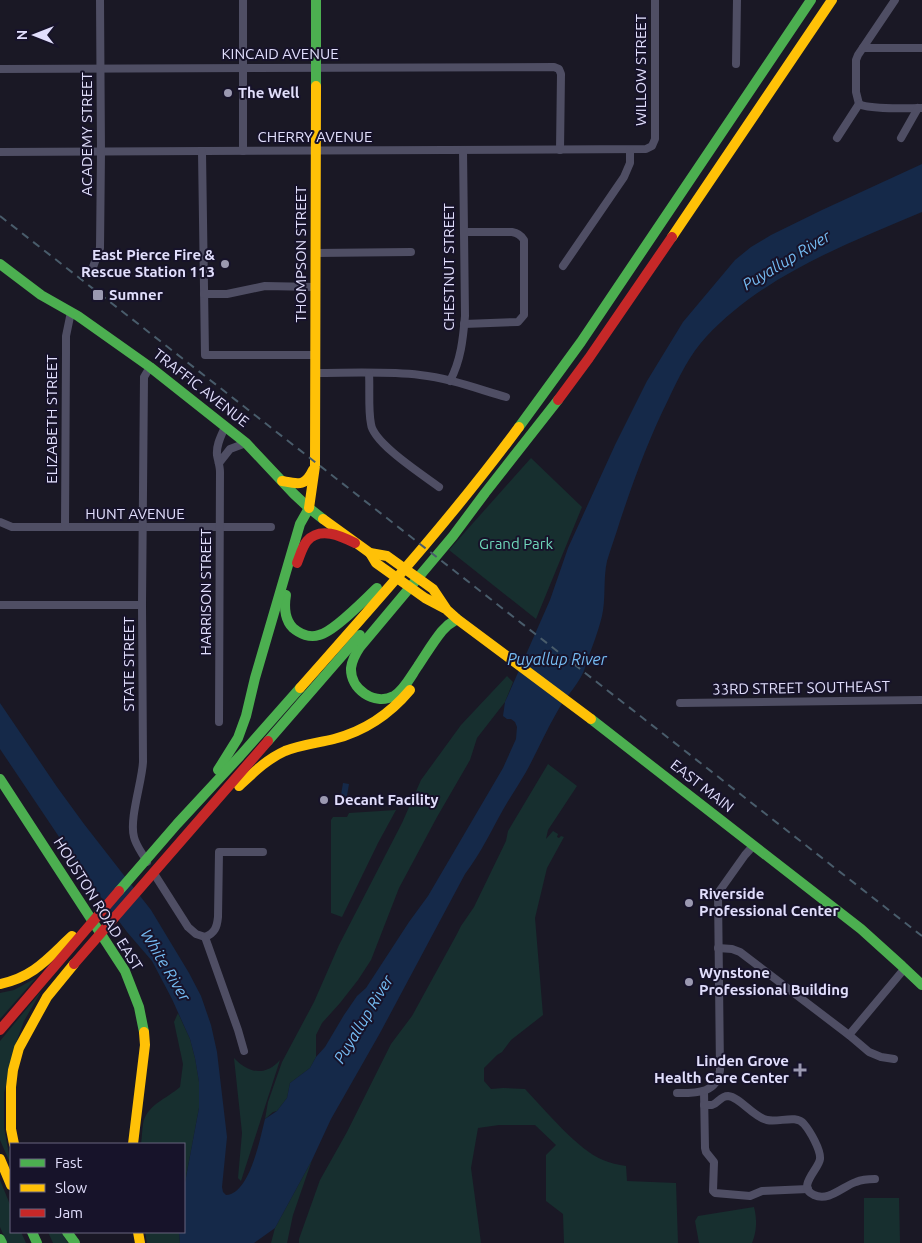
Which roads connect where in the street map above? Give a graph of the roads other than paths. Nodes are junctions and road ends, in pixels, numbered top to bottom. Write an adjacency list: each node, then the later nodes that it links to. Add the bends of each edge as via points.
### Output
1 (100, 0): 15 (street, ACADEMY STREET)
2 (243, 0): 12 (street)
3 (316, 0): 13 (main road, THOMPSON STREET)
4 (655, 0): 22 (street, WILLOW STREET, via 655,141 647,149)
5 (737, 0): 11 (street)
6 (811, 0): 58 (main road, via 558,374 489,468)
7 (832, 0): 51 (main road, via 589,358)
8 (894, 0): 9 (street)
9 (863, 48): 10 (street); 16 (street, via 856,64)
10 (922, 48)
11 (736, 64)
12 (243, 68): 13 (street, KINCAID AVENUE); 15 (street, KINCAID AVENUE); 23 (street)
13 (316, 68): 21 (street, KINCAID AVENUE, via 554,67 560,74); 24 (main road, THOMPSON STREET)
14 (0, 69): 15 (street, KINCAID AVENUE)
15 (100, 69): 26 (street, ACADEMY STREET)
16 (859, 104): 17 (street); 18 (street)
17 (920, 108): 19 (street)
18 (837, 138)
19 (901, 138)
20 (463, 150): 21 (street, CHERRY AVENUE); 24 (street, CHERRY AVENUE); 28 (street, CHESTNUT STREET)
21 (560, 150): 22 (street, CHERRY AVENUE)
22 (630, 150): 32 (street, via 630,164 624,177)
23 (242, 151): 24 (street, CHERRY AVENUE); 27 (street, CHERRY AVENUE)
24 (316, 151): 30 (main road, THOMPSON STREET)
25 (0, 152): 26 (street, CHERRY AVENUE)
26 (101, 152): 27 (street, CHERRY AVENUE); 33 (street, ACADEMY STREET, via 100,248)
27 (202, 152): 35 (street)
28 (465, 232): 37 (street, CHESTNUT STREET); 37 (street, via 517,232 522,236 524,315 518,322)
29 (411, 252): 30 (street)
30 (316, 253): 34 (main road, THOMPSON STREET)
31 (0, 264): 36 (main road, TRAFFIC AVENUE, via 54,304)
32 (562, 266)
33 (93, 267)
34 (316, 287): 35 (street, via 265,286 227,294); 38 (main road, THOMPSON STREET)
35 (204, 294): 38 (street, via 205,355)
36 (71, 312): 39 (main road, TRAFFIC AVENUE); 53 (street, ELIZABETH STREET, via 66,352)
37 (464, 324): 42 (street, CHESTNUT STREET, via 460,356)
38 (316, 355): 40 (main road, THOMPSON STREET)
39 (150, 367): 44 (main road, TRAFFIC AVENUE); 54 (street, STATE STREET, via 144,377)
40 (316, 373): 41 (street); 47 (main road, THOMPSON STREET)
41 (370, 374): 42 (street, via 412,374); 49 (street, via 371,425 375,435)
42 (450, 381): 43 (street)
43 (506, 397)
44 (225, 427): 45 (main road, TRAFFIC AVENUE); 46 (street, HARRISON STREET, via 218,444)
45 (246, 443): 46 (street, via 230,449); 48 (main road, TRAFFIC AVENUE)
46 (219, 463): 56 (street, HARRISON STREET)
47 (314, 466): 48 (main road, via 310,478 304,483); 50 (main road, THOMPSON STREET)
48 (282, 481): 50 (main road, TRAFFIC AVENUE)
49 (438, 487)
50 (309, 508): 57 (main road, TRAFFIC AVENUE); 60 (main road); 69 (main road, via 300,524 238,738 212,779)
51 (464, 520): 64 (main road, via 358,650 351,671 357,688 365,696 375,699 394,696 445,628); 70 (main road)
52 (0, 522): 53 (street, HUNT AVENUE, via 12,527)
53 (65, 527): 54 (street, HUNT AVENUE)
54 (143, 527): 56 (street, HUNT AVENUE); 62 (street, STATE STREET)
55 (271, 527): 56 (street, HUNT AVENUE)
56 (220, 528): 67 (street, HARRISON STREET)
57 (355, 543): 59 (main road, TRAFFIC AVENUE); 60 (main road, via 324,532 317,534 306,542)
58 (419, 552): 60 (main road, via 340,623 318,636 296,631 286,618 284,601); 69 (main road)
59 (370, 553): 63 (main road, TRAFFIC AVENUE, via 376,563); 63 (main road, TRAFFIC AVENUE, via 387,556 432,589)
60 (293, 570)
61 (0, 605): 62 (street)
62 (142, 605): 74 (street, STATE STREET, via 143,762 134,838 188,927)
63 (447, 610): 64 (main road, TRAFFIC AVENUE)
64 (457, 619): 70 (main road, via 411,689 392,711 366,728 343,737 287,750 276,756 248,776); 71 (main road, EAST MAIN)
65 (922, 700): 66 (street, 33RD STREET SOUTHEAST)
66 (680, 703)
67 (219, 722)
68 (0, 780): 89 (main road, HOUSTON ROAD EAST, via 125,971 135,993 144,1023 145,1046)
69 (177, 824): 73 (main road)
70 (177, 845): 79 (main road, via 47,997)
71 (753, 846): 75 (street, via 718,893); 76 (main road, EAST MAIN)
72 (263, 852): 74 (street, via 219,852 217,924 214,931)
73 (77, 937): 77 (main road, via 32,974); 80 (main road)
74 (205, 937): 82 (street)
75 (718, 948): 81 (street, via 740,952); 84 (street, via 720,1070 713,1086)
76 (905, 968): 78 (main road, EAST MAIN); 81 (street)
77 (0, 984)
78 (922, 985)
79 (32, 1023): 87 (main road, via 19,1048 13,1070 11,1114); 88 (main road, via 23,1050 17,1088)
80 (0, 1030)
81 (849, 1035): 83 (street, via 873,1054)
82 (244, 1051)
83 (894, 1059)
84 (704, 1091): 85 (street); 86 (street)
85 (677, 1093)
86 (704, 1105): 93 (street, via 730,1096 767,1120 803,1123 820,1156 819,1164 808,1180); 93 (street, via 705,1148 714,1162 715,1193 750,1196 762,1191)
87 (14, 1143)
88 (20, 1143)
89 (133, 1143)
90 (0, 1159): 92 (main road)
91 (875, 1179): 93 (street, via 854,1182 826,1197 814,1195)
92 (10, 1183)
93 (808, 1189)
94 (0, 1239): 95 (main road)
95 (2, 1243)

